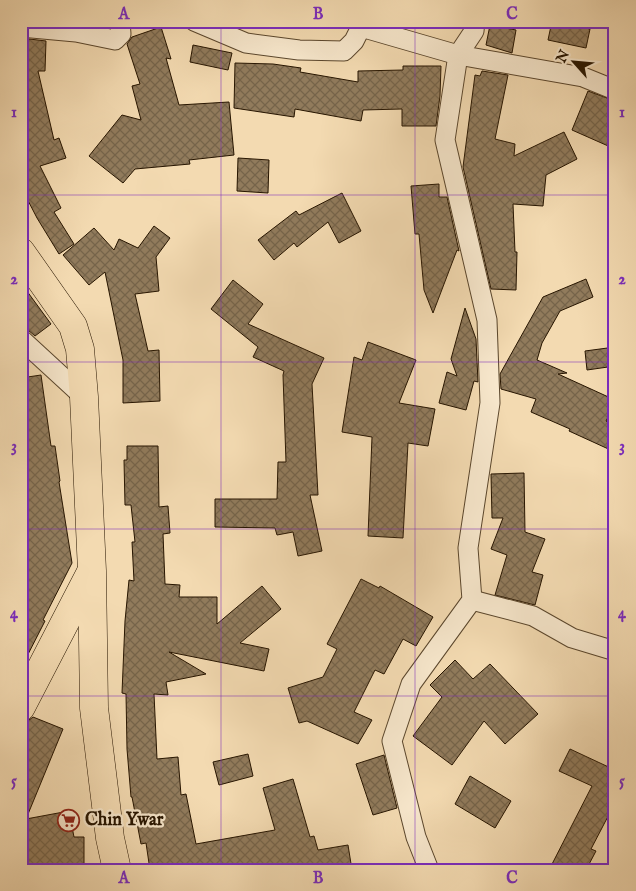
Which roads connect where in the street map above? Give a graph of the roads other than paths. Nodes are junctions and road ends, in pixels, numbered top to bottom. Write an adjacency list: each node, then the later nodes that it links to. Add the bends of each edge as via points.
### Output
1 (120, 21): 5 (street, via 121,34 115,40 76,32)
2 (194, 21): 4 (street, via 246,43 299,50 344,51 354,40)
3 (475, 21): 6 (street, via 474,31)
4 (361, 24): 6 (street)
5 (21, 27)
6 (458, 55): 7 (street, via 583,77); 12 (street, via 445,140 487,320 490,403 468,548)
7 (615, 90)
8 (21, 252): 10 (highway, via 73,326 80,349)
9 (21, 338): 10 (street)
10 (84, 396): 11 (highway)
11 (92, 571): 14 (highway); 15 (highway, via 94,708)
12 (472, 600): 13 (street, via 533,616 572,638); 16 (street, via 411,684 392,741 416,837)
13 (615, 651)
14 (21, 707)
15 (117, 870)
16 (429, 870)

